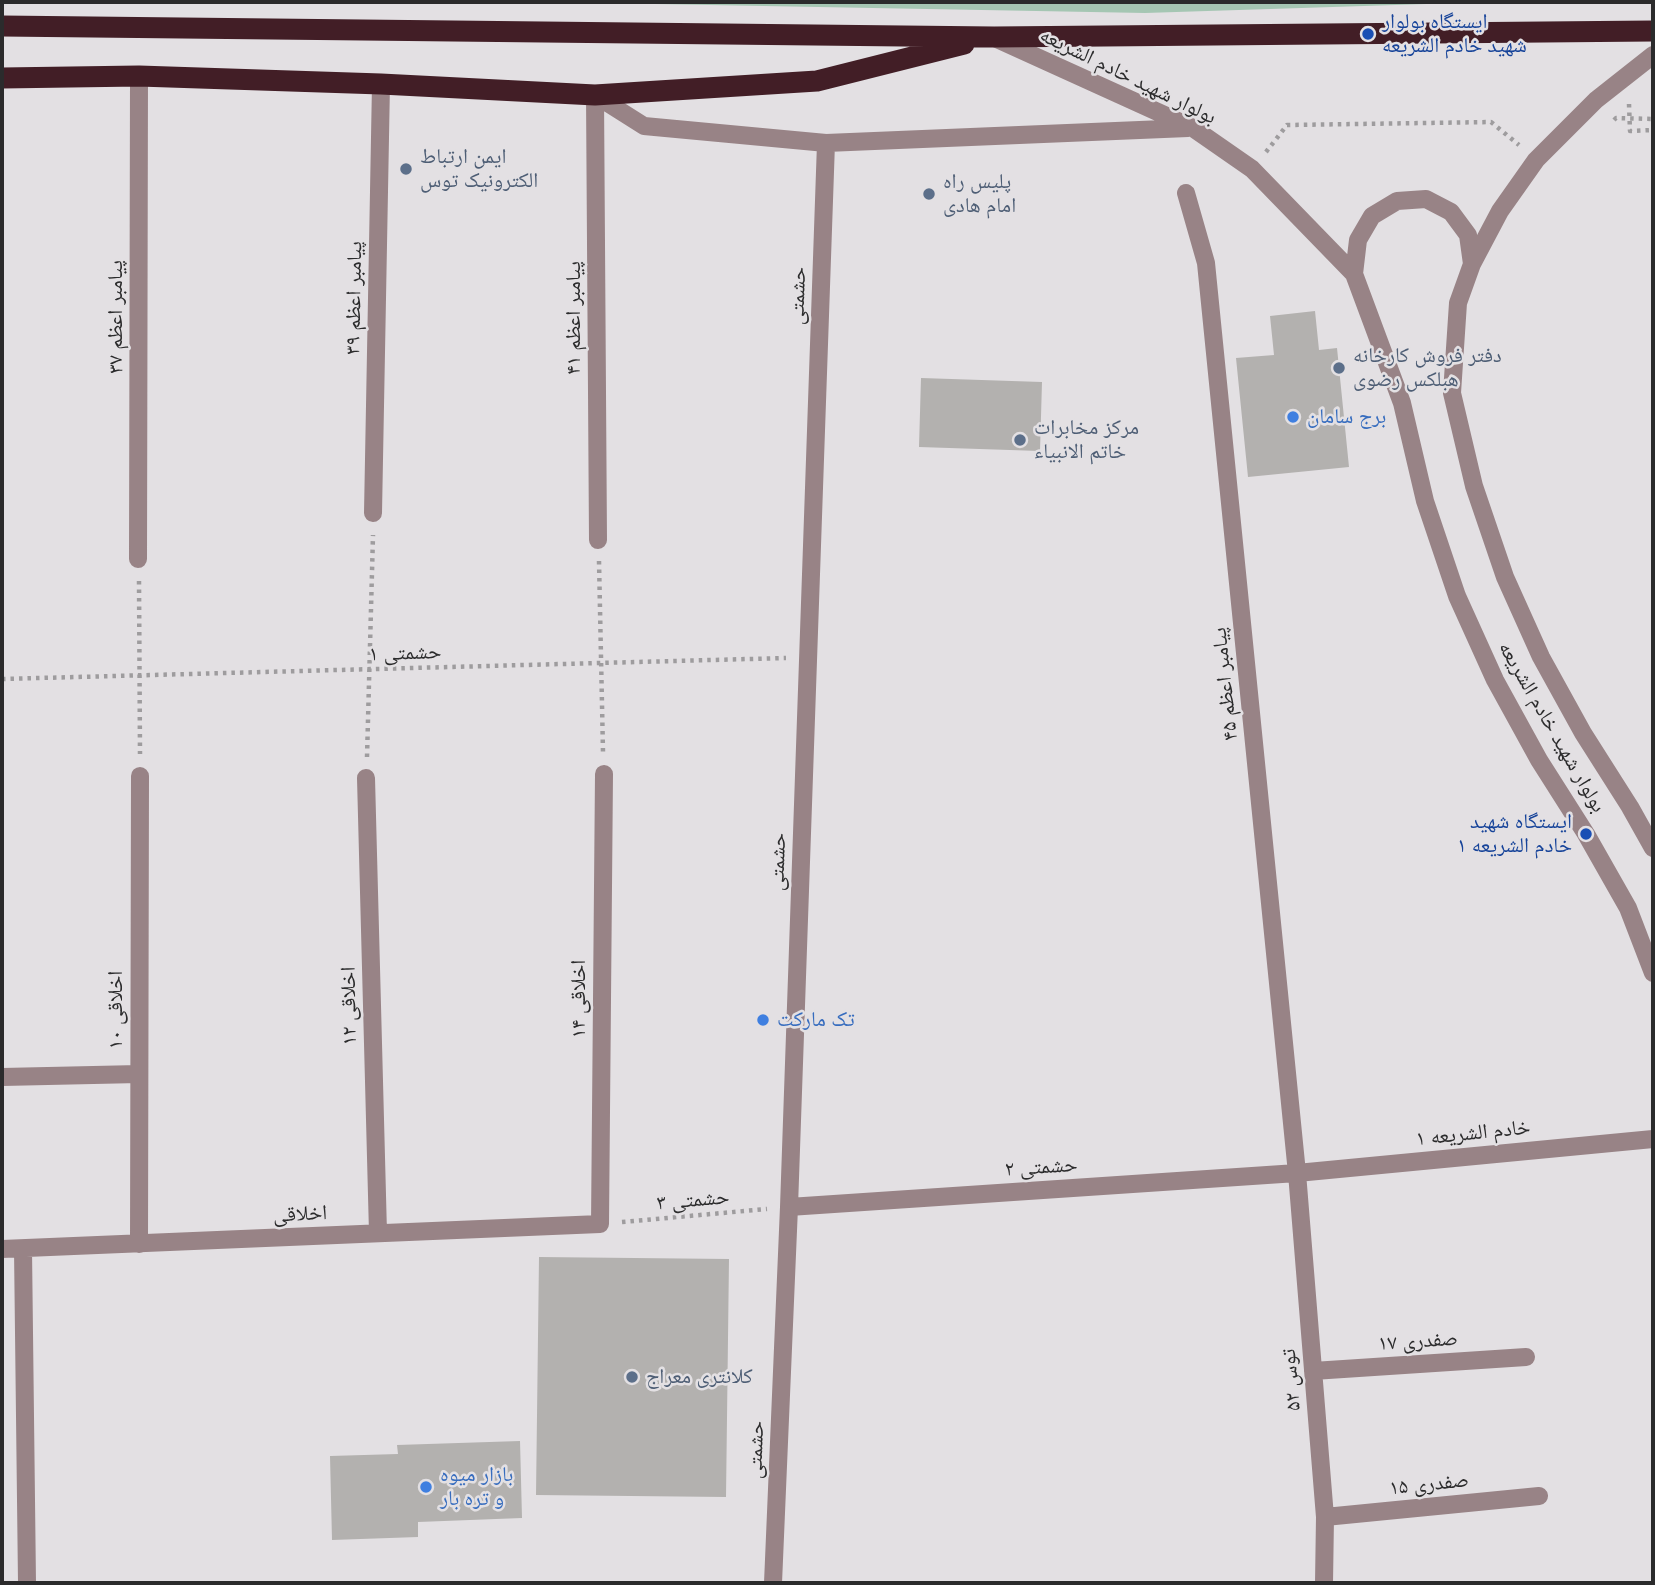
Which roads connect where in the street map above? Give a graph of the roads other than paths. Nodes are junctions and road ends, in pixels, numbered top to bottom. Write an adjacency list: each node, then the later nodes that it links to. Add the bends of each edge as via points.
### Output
1 (2, 26): 3 (highway)
2 (1653, 32): 3 (highway)
3 (994, 37): 8 (highway, via 817,81); 9 (street, بولوار شهید خادم الشریعه)
4 (1653, 55): 12 (street, بولوار شهید خادم الشریعه, via 1596,100 1536,160 1500,211)
5 (139, 76): 6 (highway); 7 (highway); 16 (street, پیامبر اعظم ۳۷)
6 (2, 78)
7 (381, 84): 8 (highway); 14 (street, پیامبر اعظم ۳۹)
8 (595, 95): 10 (street, via 644,126); 15 (street, پیامبر اعظم ۴۱)
9 (1194, 128): 10 (street); 13 (street, بولوار شهید خادم الشریعه, via 1252,169)
10 (826, 143): 26 (street, حشمتی)
11 (1186, 193): 25 (street, پیامبر اعظم ۴۵, via 1206,263)
12 (1472, 264): 13 (street, via 1468,235 1451,212 1426,199 1397,201 1373,216 1357,240); 20 (street, بولوار شهید خادم الشریعه, via 1458,303 1452,393 1474,486 1505,577 1541,657)
13 (1354, 274): 21 (street, بولوار شهید خادم الشریعه, via 1402,403 1425,501 1457,596 1501,691 1628,908)
14 (373, 513)
15 (598, 540)
16 (138, 559)
17 (604, 774): 27 (street, اخلاقی ۱۴)
18 (139, 776): 22 (street, اخلاقی ۱۰)
19 (366, 778): 28 (street, اخلاقی ۱۲)
20 (1653, 848)
21 (1653, 973)
22 (139, 1074): 23 (street); 29 (street, اخلاقی ۱۰)
23 (2, 1077)
24 (1653, 1139): 25 (street, خادم الشریعه ۱)
25 (1297, 1173): 26 (street, حشمتی ۲); 33 (street, توس ۵۲)
26 (789, 1207): 37 (street, حشمتی)
27 (600, 1224): 28 (street, اخلاقی)
28 (378, 1233): 29 (street, اخلاقی)
29 (139, 1244): 31 (street, اخلاقی)
30 (2, 1249): 31 (street, اخلاقی)
31 (23, 1249): 36 (street)
32 (1526, 1357): 33 (street, صفدری ۱۷)
33 (1313, 1371): 35 (street, توس ۵۲)
34 (1539, 1496): 35 (street, صفدری ۱۵)
35 (1325, 1517): 38 (street, توس ۵۲)
36 (27, 1583)
37 (773, 1583)
38 (1324, 1583)

